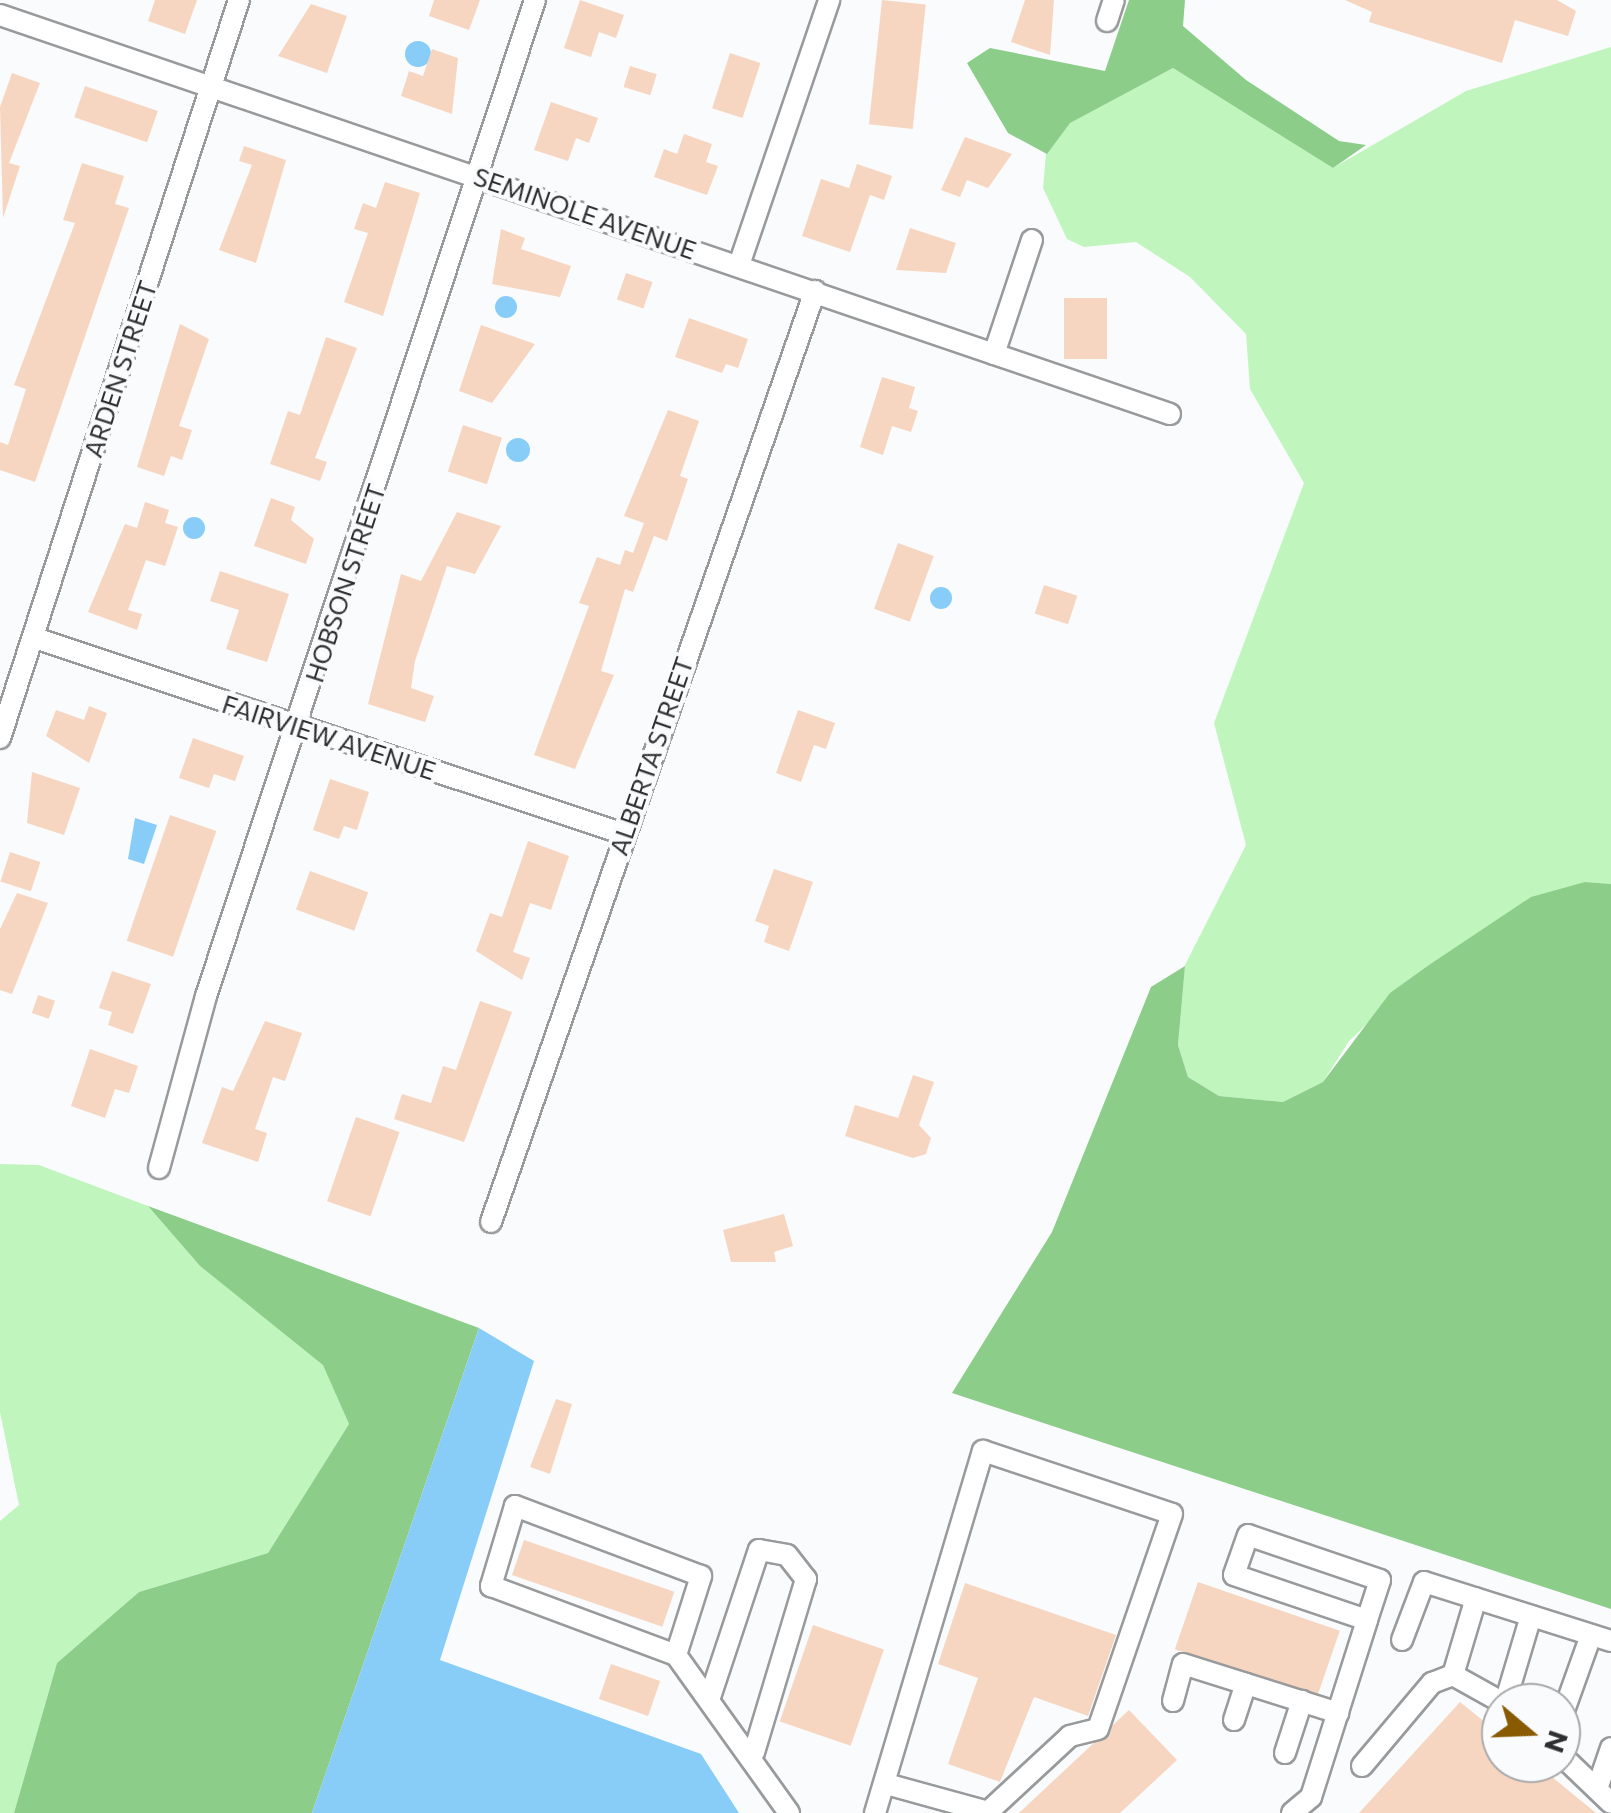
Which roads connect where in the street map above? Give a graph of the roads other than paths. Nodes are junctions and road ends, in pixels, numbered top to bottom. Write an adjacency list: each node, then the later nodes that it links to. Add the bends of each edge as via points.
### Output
1 (239, 0): 7 (street, ARDEN STREET)
2 (536, 0): 8 (street, HOBSON STREET)
3 (829, 0): 10 (street)
4 (1114, 0): 6 (street)
5 (0, 16): 7 (street, SEMINOLE AVENUE)
6 (1106, 22)
7 (210, 86): 8 (street, SEMINOLE AVENUE); 14 (street, ARDEN STREET)
8 (476, 176): 10 (street, SEMINOLE AVENUE); 15 (street, HOBSON STREET)
9 (1032, 240): 12 (street)
10 (739, 265): 11 (street, SEMINOLE AVENUE)
11 (815, 291): 12 (street, SEMINOLE AVENUE); 17 (street, ALBERTA STREET)
12 (994, 354): 13 (street, SEMINOLE AVENUE)
13 (1170, 414)
14 (34, 638): 15 (street, FAIRVIEW AVENUE); 16 (street, ARDEN STREET)
15 (299, 727): 17 (street, FAIRVIEW AVENUE); 18 (street, HOBSON STREET)
16 (0, 738)
17 (624, 834): 19 (street, ALBERTA STREET)
18 (159, 1168)
19 (491, 1222)
20 (1476, 1598): 21 (street); 24 (street, via 1424,1582); 26 (street)
21 (1532, 1616): 23 (street); 27 (street)
22 (1367, 1620): 22 (street, via 1380,1580 1248,1535 1234,1575); 34 (street)
23 (1601, 1638): 28 (street)
24 (1402, 1640)
25 (676, 1655): 25 (street, via 491,1586 514,1506 702,1576); 31 (street)
26 (1453, 1674): 30 (street); 39 (street, via 1432,1684)
27 (1510, 1683)
28 (1579, 1683)
29 (1246, 1684): 32 (street, via 1183,1664); 33 (street); 35 (street)
30 (1481, 1690)
31 (710, 1697): 37 (street); 37 (street, via 759,1550 786,1555 806,1579)
32 (1172, 1700)
33 (1302, 1702): 34 (street); 38 (street)
34 (1338, 1713): 45 (street, via 1311,1797)
35 (1234, 1720)
36 (1611, 1748): 42 (street)
37 (754, 1752): 43 (street)
38 (1285, 1753)
39 (1362, 1766)
40 (1581, 1774): 42 (street)
41 (886, 1784): 41 (street, via 918,1679 912,1665 983,1451 1172,1514 1106,1720 1070,1736 988,1812); 44 (street)
42 (1604, 1796)
43 (789, 1813)
44 (875, 1813)
45 (1292, 1813)

